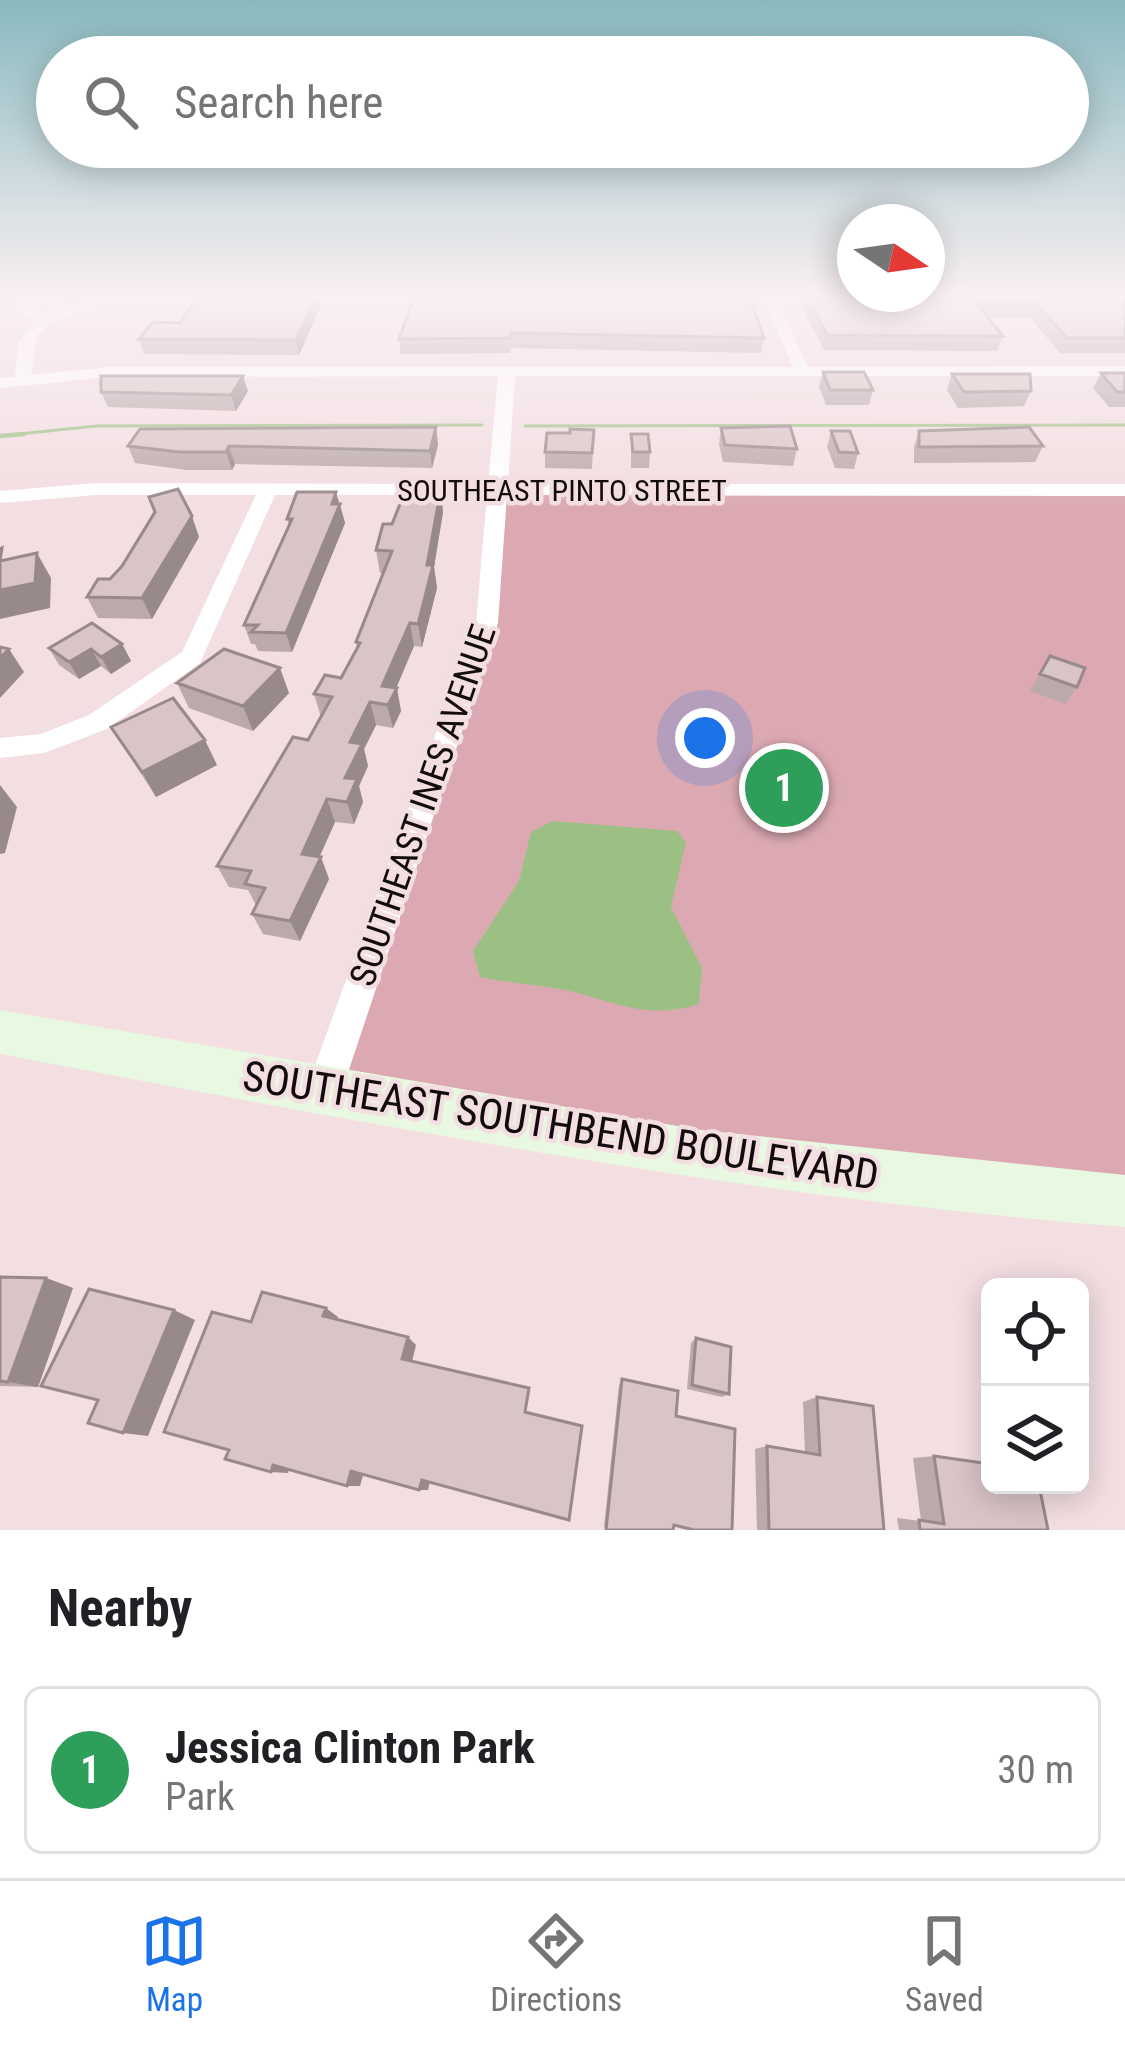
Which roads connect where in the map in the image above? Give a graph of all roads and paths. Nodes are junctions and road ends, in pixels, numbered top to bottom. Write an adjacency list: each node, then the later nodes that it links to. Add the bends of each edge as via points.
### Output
1 (23, 366): 6 (street)
2 (800, 366): 4 (street)
3 (507, 370): 4 (street); 6 (street); 10 (street, SOUTHEAST INES AVENUE)
4 (802, 370): 5 (street)
5 (1125, 371)
6 (22, 379): 7 (street)
7 (0, 383)
8 (1125, 490): 10 (street, SOUTHEAST PINTO STREET)
9 (267, 491): 10 (street, SOUTHEAST PINTO STREET); 11 (street, SOUTHEAST PINTO STREET); 12 (street, via 192,657 98,722 44,743)
10 (497, 491): 14 (street, SOUTHEAST INES AVENUE, via 487,623)
11 (0, 497)
12 (0, 748)
13 (0, 1032): 14 (street, SOUTHEAST SOUTHBEND BOULEVARD)
14 (325, 1090): 15 (street, SOUTHEAST SOUTHBEND BOULEVARD, via 666,1150)
15 (1125, 1201)

